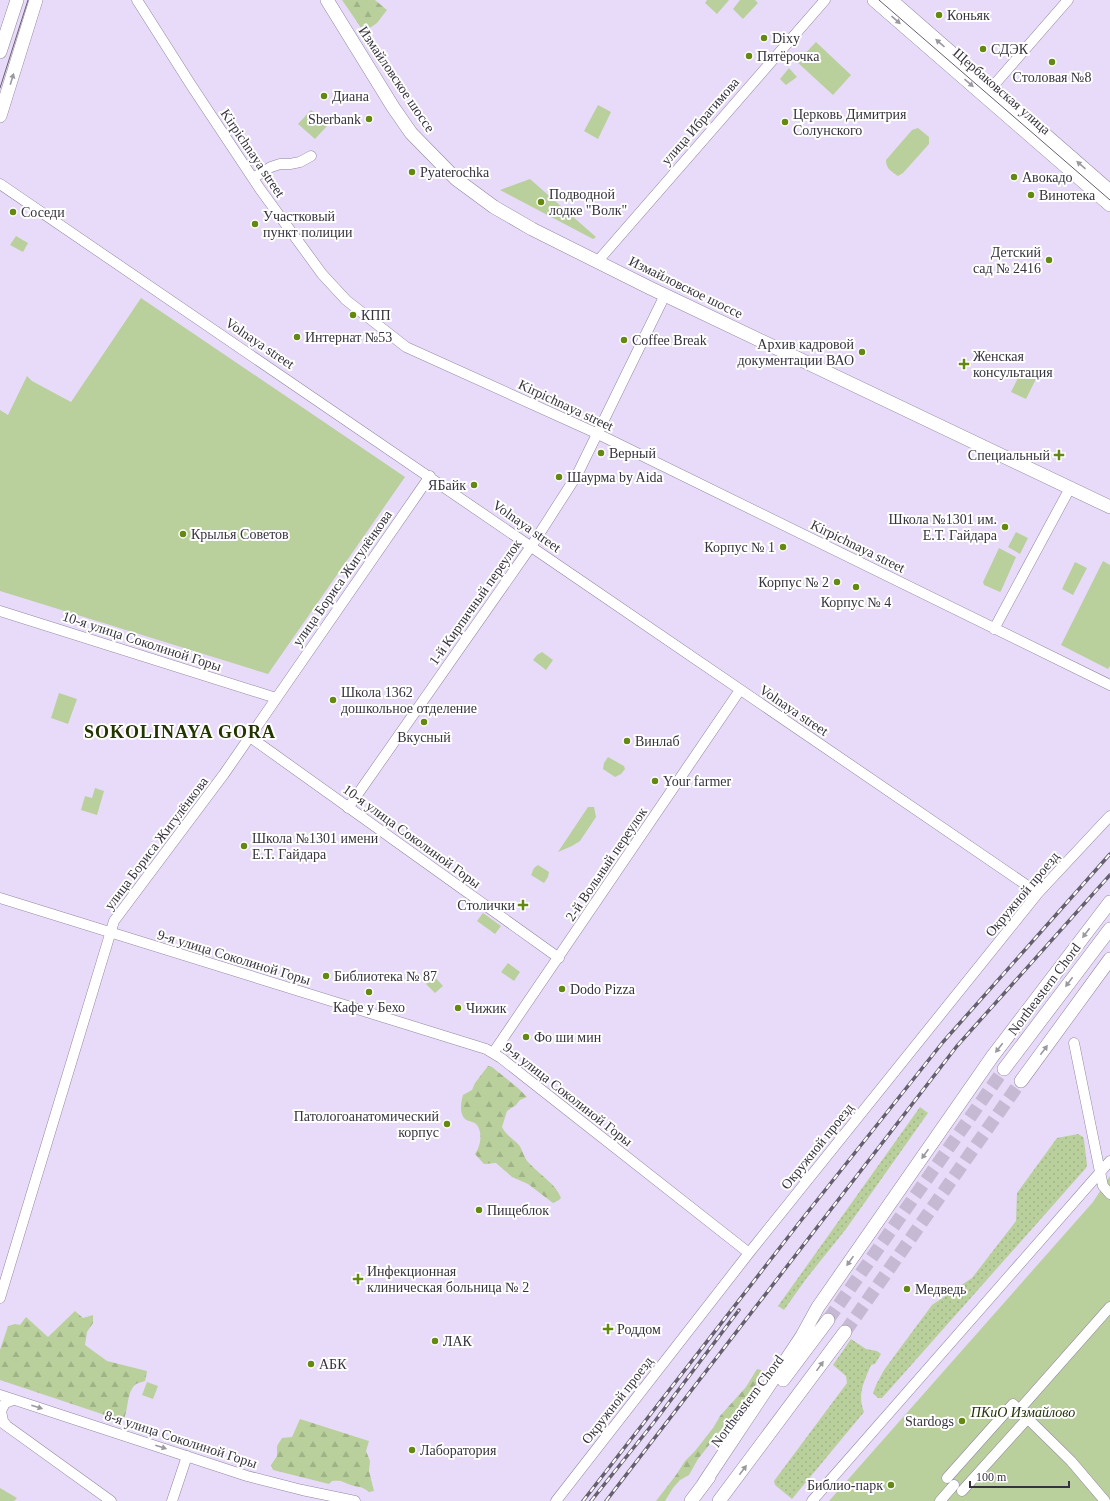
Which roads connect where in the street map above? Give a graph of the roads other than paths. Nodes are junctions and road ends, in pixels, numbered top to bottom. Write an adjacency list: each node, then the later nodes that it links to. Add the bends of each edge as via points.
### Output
1 (17, 0): 9 (main road)
2 (36, 0): 11 (main road, one-way to 2)
3 (137, 0): 13 (street, Kirpichnaya street)
4 (327, 0): 17 (main road, Измайловское шоссе, via 402,120 420,144 441,165 469,190 504,213)
5 (825, 0): 17 (street, улица Ибрагимова)
6 (874, 0): 10 (main road, Щербаковская улица, one-way to 10)
7 (891, 0): 10 (main road, Щербаковская улица, one-way to 7)
8 (1068, 0): 10 (street)
9 (0, 52)
10 (988, 92): 15 (main road, Щербаковская улица, one-way to 10); 16 (main road, Щербаковская улица)
11 (0, 116)
12 (311, 156): 13 (street, via 300,162 264,170)
13 (253, 178): 19 (street, Kirpichnaya street, via 292,235 335,289 406,347)
14 (0, 184): 20 (street, Volnaya street)
15 (1110, 191)
16 (1110, 206)
17 (597, 262): 18 (main road, Измайловское шоссе)
18 (665, 295): 19 (street, 1-й Кирпичный переулок); 21 (main road, Измайловское шоссе)
19 (596, 433): 23 (street, 1-й Кирпичный переулок, via 577,475); 25 (street, Kirpichnaya street)
20 (430, 476): 23 (street, Volnaya street); 28 (street, улица Бориса Жигулёнкова)
21 (1070, 488): 22 (main road, Измайловское шоссе); 25 (street)
22 (1110, 507)
23 (531, 546): 27 (street, Volnaya street); 30 (street, 1-й Кирпичный переулок)
24 (0, 611): 28 (street, 10-я улица Соколиной Горы)
25 (994, 629): 26 (street, Kirpichnaya street)
26 (1110, 685)
27 (740, 690): 32 (street, Volnaya street); 37 (street, 2-й Вольный переулок)
28 (276, 698): 29 (street, улица Бориса Жигулёнкова)
29 (250, 736): 30 (street, 10-я улица Соколиной Горы); 36 (street, улица Бориса Жигулёнкова, via 114,921)
30 (348, 808): 37 (street, 10-я улица Соколиной Горы)
31 (1110, 816): 32 (street, Окружной проезд)
32 (1038, 893): 46 (street, Окружной проезд)
33 (0, 898): 36 (street, 9-я улица Соколиной Горы)
34 (1110, 902): 57 (main road, one-way to 57, via 988,1064 818,1307 802,1336)
35 (1110, 929): 41 (main road, Northeastern Chord, one-way to 41)
36 (111, 933): 40 (street, 9-я улица Соколиной Горы); 47 (street, улица Бориса Жигулёнкова)
37 (559, 958): 40 (street, 2-й Вольный переулок)
38 (1110, 959): 42 (main road, one-way to 38)
39 (1074, 1043): 44 (street)
40 (493, 1053): 46 (street, 9-я улица Соколиной Горы)
41 (1004, 1069)
42 (1021, 1081)
43 (1110, 1161): 44 (street)
44 (1100, 1172): 45 (street, via 1104,1186); 65 (street)
45 (1110, 1194)
46 (749, 1253): 62 (street, Окружной проезд)
47 (0, 1298)
48 (1110, 1307): 53 (street)
49 (828, 1320): 57 (main road, Northeastern Chord)
50 (845, 1332): 64 (main road, one-way to 50)
51 (0, 1395): 52 (street, 8-я улица Соколиной Горы)
52 (14, 1400): 55 (street, via 5,1403 1,1411); 56 (street, 8-я улица Соколиной Горы, one-way to 56)
53 (1019, 1410): 54 (street); 58 (street, via 1013,1404)
54 (1028, 1418): 58 (street); 67 (street, via 1071,1461)
55 (4, 1424): 59 (street)
56 (187, 1456): 60 (street); 61 (street, 8-я улица Соколиной Горы, via 267,1481)
57 (704, 1483): 63 (main road, Northeastern Chord)
58 (954, 1485): 66 (street)
59 (111, 1501)
60 (172, 1501)
61 (355, 1501)
62 (556, 1501)
63 (691, 1501)
64 (719, 1501)
65 (812, 1501)
66 (940, 1501)
67 (1105, 1501)

